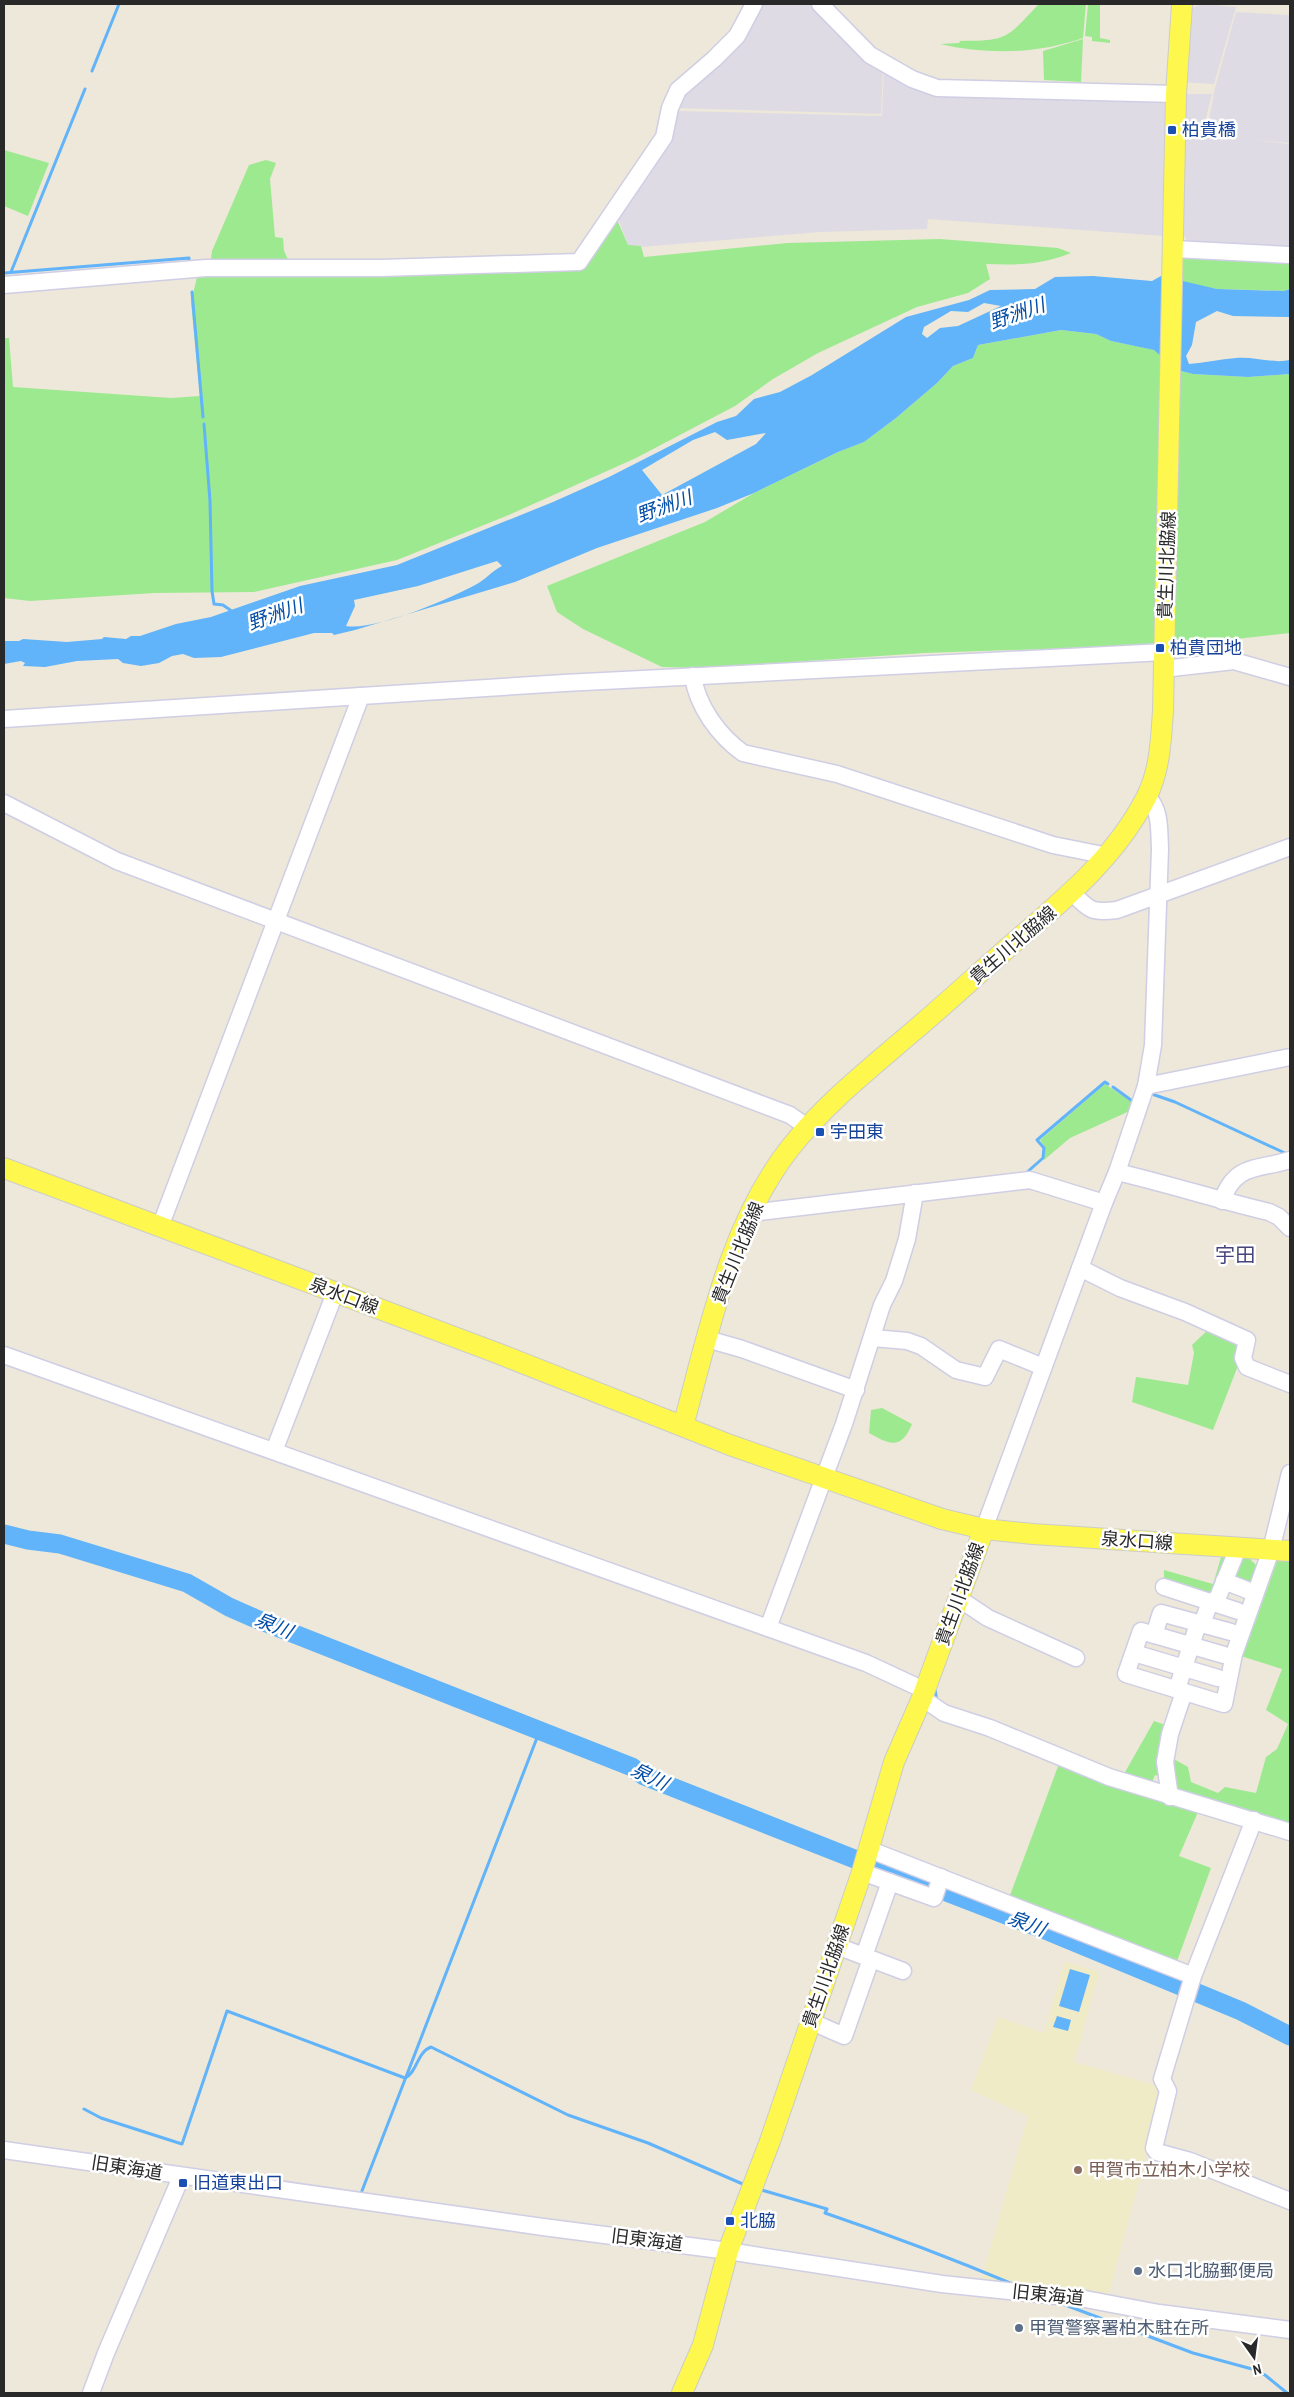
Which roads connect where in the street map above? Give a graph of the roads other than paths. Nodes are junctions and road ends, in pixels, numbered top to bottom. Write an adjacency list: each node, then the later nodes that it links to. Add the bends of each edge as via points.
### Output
1 (754, 4): 7 (street, via 737,36 678,90 670,108 664,137 579,262 380,268 206,268)
2 (820, 4): 4 (street, via 870,55 925,86)
3 (1182, 4): 4 (main road, 貴生川北脇線)
4 (1176, 94): 6 (main road, 貴生川北脇線)
5 (1290, 255): 6 (street)
6 (1174, 256): 8 (main road, 貴生川北脇線)
7 (4, 285)
8 (1164, 661): 9 (street); 10 (street, via 1234,661); 13 (main road, 貴生川北脇線, via 1161,744)
9 (693, 676): 11 (street); 16 (street, via 700,705 743,753 837,774 1053,845)
10 (1290, 677)
11 (361, 696): 12 (street); 19 (street)
12 (4, 719)
13 (1147, 796): 16 (main road, 貴生川北脇線); 18 (street, via 1154,803 1159,820)
14 (4, 803): 19 (street, via 117,861)
15 (1290, 848): 18 (street)
16 (1108, 856): 17 (main road, 貴生川北脇線)
17 (1073, 892): 18 (street, via 1084,906 1097,912 1117,910); 22 (main road, 貴生川北脇線, via 834,1099)
18 (1159, 896): 21 (street, via 1153,1045)
19 (276, 920): 22 (street, via 790,1115); 30 (street)
20 (1290, 1057): 21 (street)
21 (1146, 1086): 25 (street)
22 (807, 1128): 29 (main road, 貴生川北脇線, via 772,1174)
23 (1290, 1160): 27 (street, via 1239,1173)
24 (4, 1168): 30 (main road, 泉水口線)
25 (1117, 1172): 27 (street); 28 (street)
26 (915, 1193): 28 (street, via 1030,1180); 29 (street); 34 (street, via 907,1239)
27 (1222, 1201): 31 (street, via 1269,1212)
28 (1104, 1203): 32 (street)
29 (750, 1213): 35 (main road, 貴生川北脇線, via 721,1289)
30 (160, 1227): 33 (main road, 泉水口線)
31 (1290, 1228)
32 (1080, 1268): 37 (street); 38 (street, via 1120,1288 1247,1340 1243,1358 1247,1366)
33 (335, 1293): 40 (main road, 泉水口線); 41 (street)
34 (873, 1338): 37 (street, via 907,1341 921,1346 956,1370 985,1377 999,1349); 39 (street)
35 (707, 1339): 39 (street); 40 (main road, 貴生川北脇線)
36 (4, 1355): 41 (street)
37 (1043, 1367): 44 (street)
38 (1290, 1384)
39 (856, 1390): 43 (street)
40 (683, 1426): 43 (main road, 貴生川北脇線)
41 (274, 1452): 54 (street)
42 (1290, 1474): 46 (street)
43 (824, 1479): 44 (main road, 貴生川北脇線, via 942,1519); 54 (street)
44 (984, 1529): 45 (main road, 泉水口線); 50 (main road, 貴生川北脇線)
45 (1238, 1548): 46 (main road, 泉水口線); 47 (street)
46 (1280, 1551): 63 (street, via 1234,1654 1224,1704)
47 (1224, 1581): 49 (street); 51 (street, via 1218,1596)
48 (1164, 1587): 51 (street)
49 (1247, 1590)
50 (958, 1598): 60 (street, via 988,1618); 64 (main road, 貴生川北脇線)
51 (1211, 1602): 52 (street); 53 (street)
52 (1238, 1611)
53 (1201, 1624): 55 (street); 56 (street, via 1161,1613); 57 (street)
54 (768, 1628): 64 (street, via 866,1663)
55 (1231, 1632)
56 (1154, 1635): 57 (street); 58 (street, via 1141,1631)
57 (1191, 1646): 59 (street); 61 (street)
58 (1134, 1653): 61 (street); 63 (street, via 1126,1674)
59 (1224, 1655)
60 (1076, 1658)
61 (1184, 1668): 62 (street); 63 (street)
62 (1218, 1678)
63 (1181, 1690): 65 (street, via 1165,1762)
64 (923, 1694): 65 (street, via 944,1712); 68 (main road, 貴生川北脇線, via 894,1762)
65 (1170, 1797): 66 (street)
66 (1254, 1820): 67 (street); 75 (street)
67 (1290, 1832)
68 (868, 1849): 69 (main road, 貴生川北脇線); 70 (street)
69 (862, 1872): 71 (street); 72 (main road, 貴生川北脇線)
70 (941, 1877): 71 (street, via 934,1898); 75 (street)
71 (890, 1882): 73 (street)
72 (837, 1946): 73 (street); 76 (main road, 貴生川北脇線)
73 (868, 1958): 74 (street); 76 (street, via 844,2036)
74 (903, 1971)
75 (1191, 1986): 79 (street, via 1162,2079 1168,2090 1154,2148 1157,2152 1190,2161)
76 (810, 2021): 80 (main road, 貴生川北脇線, via 770,2141)
77 (4, 2150): 78 (street, 旧東海道)
78 (181, 2177): 80 (street, 旧東海道); 82 (street)
79 (1290, 2201)
80 (728, 2251): 81 (street, 旧東海道, via 942,2284 1085,2299); 83 (main road, 貴生川北脇線, via 703,2345)
81 (1290, 2330)
82 (91, 2393)
83 (682, 2393)

